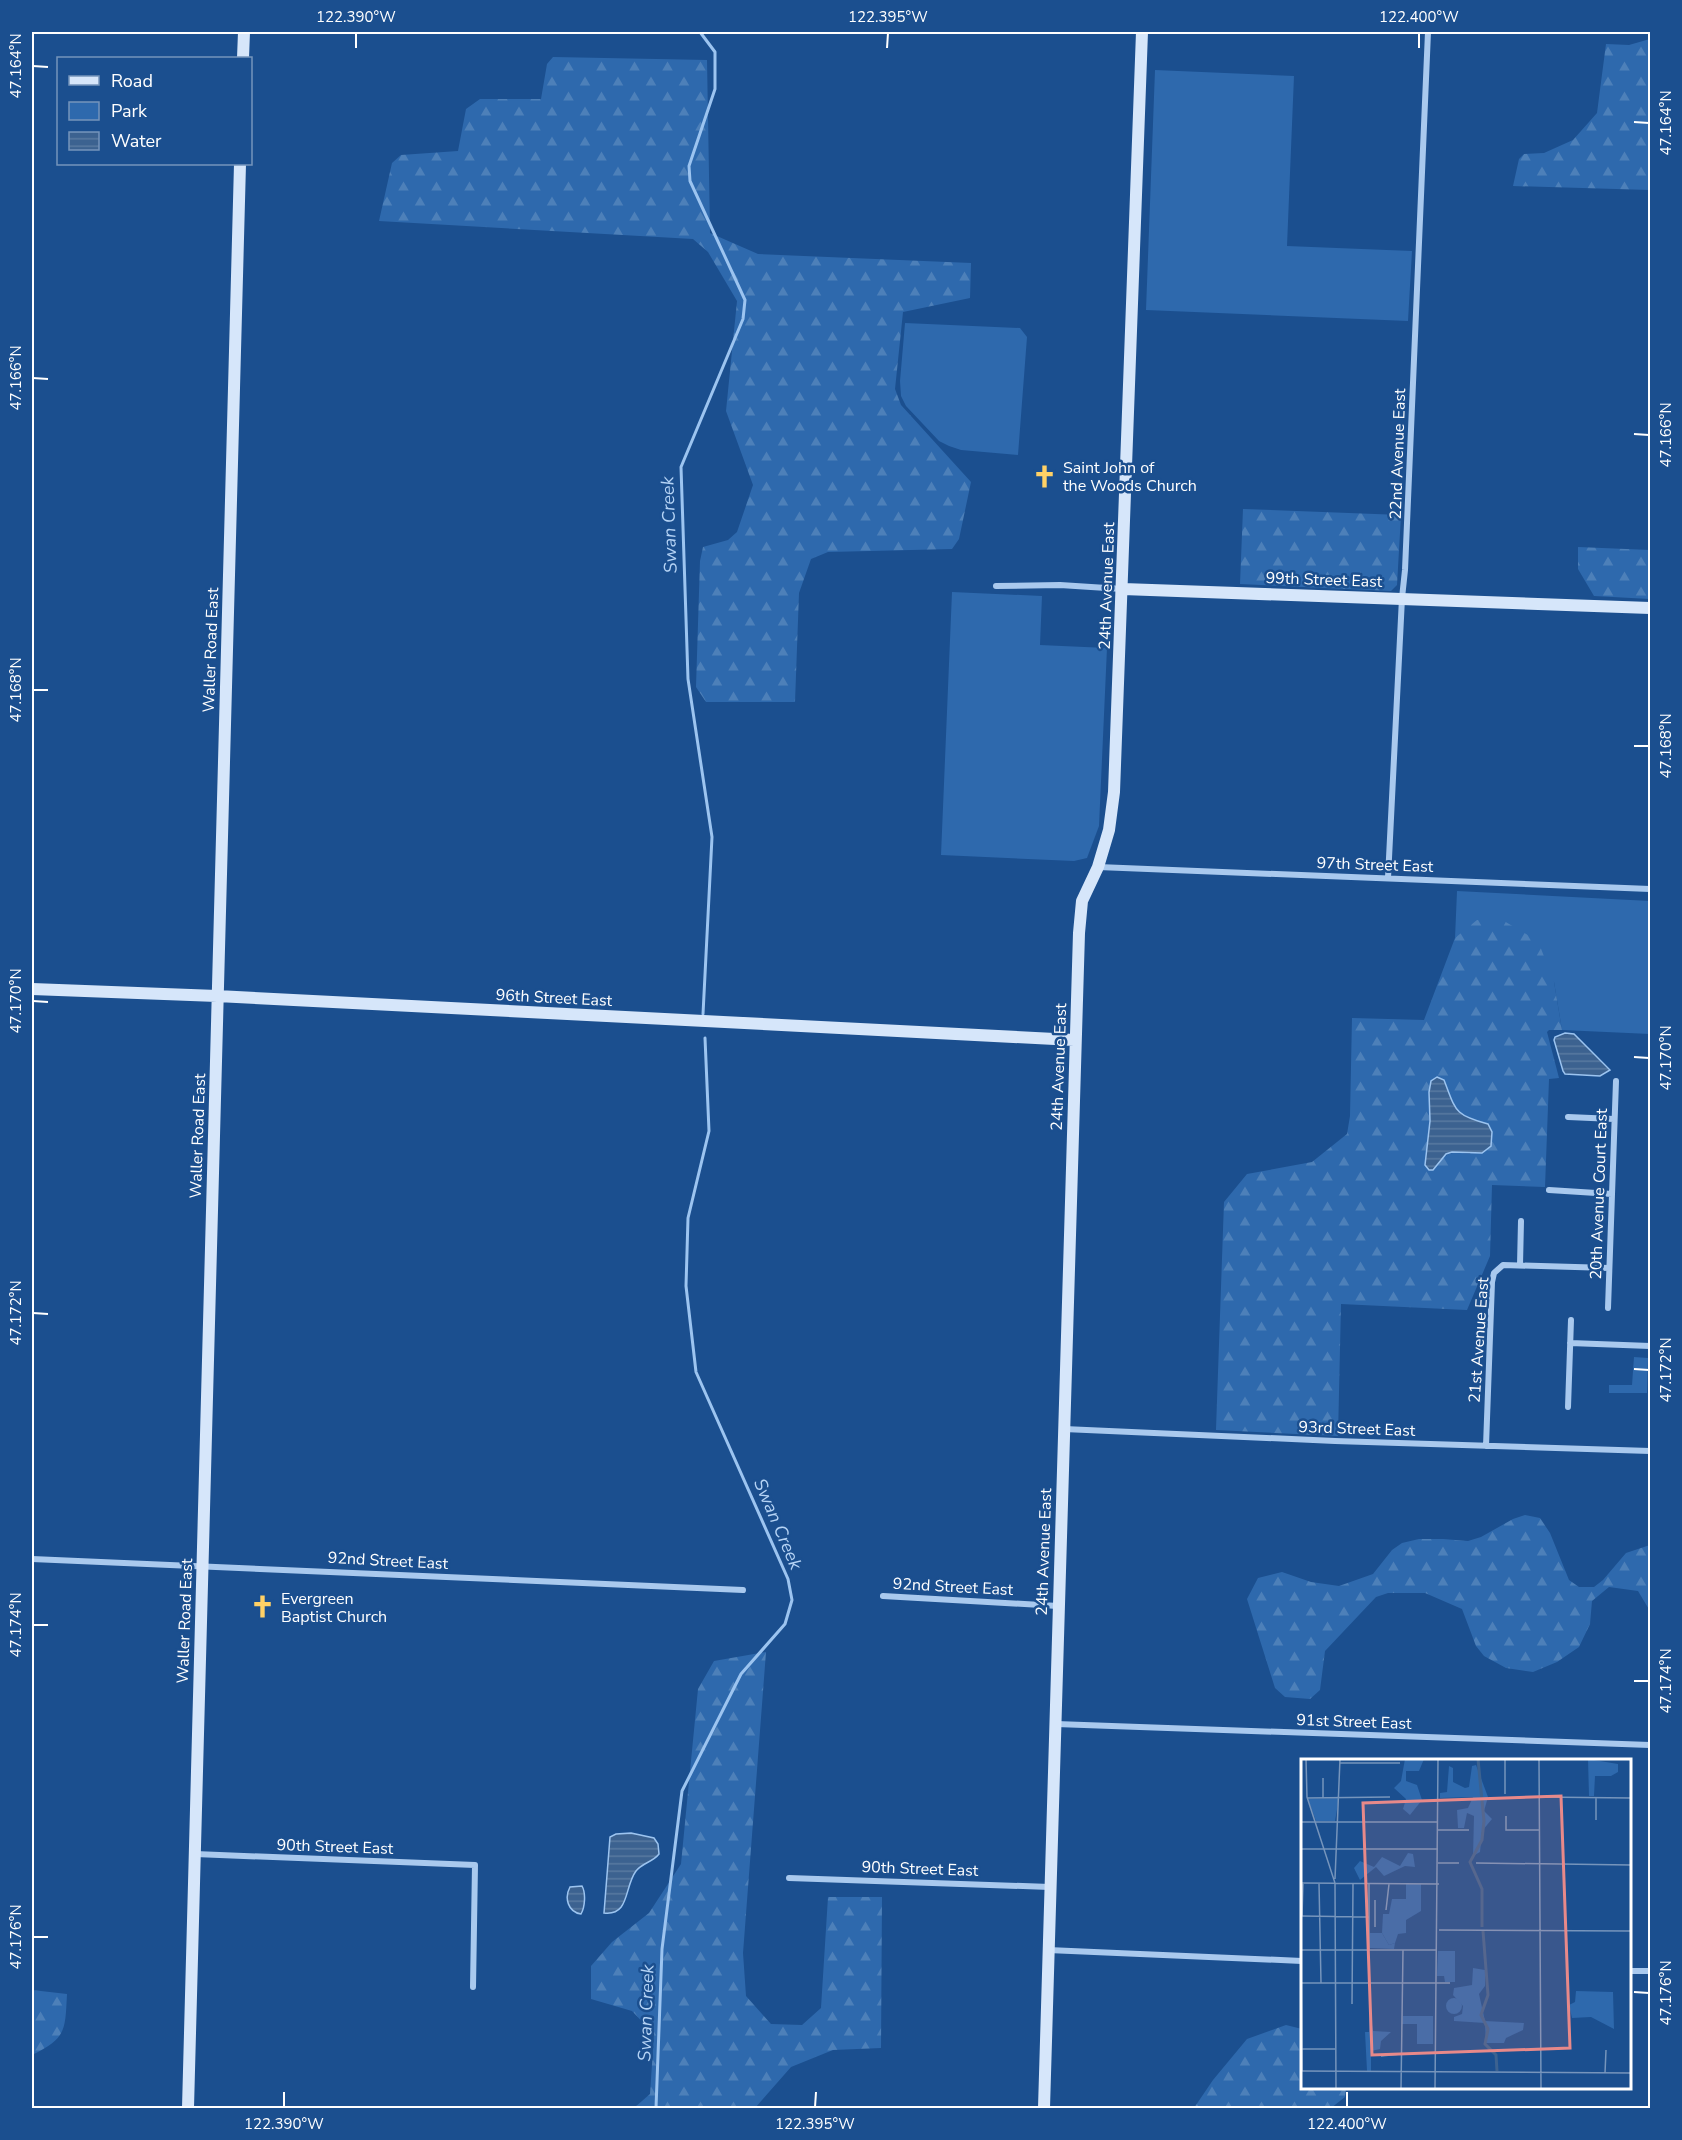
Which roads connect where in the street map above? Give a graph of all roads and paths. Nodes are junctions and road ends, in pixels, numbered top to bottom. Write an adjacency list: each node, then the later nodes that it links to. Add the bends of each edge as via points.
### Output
1 (244, 32): 4 (street)
2 (1142, 32): 7 (street, 24th Avenue East)
3 (1428, 32): 8 (street, 22nd Avenue East)
4 (243, 57)
5 (240, 165): 14 (street, Waller Road East)
6 (996, 585): 7 (street, 99th Street East)
7 (1123, 589): 8 (street, 99th Street East); 10 (street, 24th Avenue East, via 1111,818)
8 (1402, 598): 9 (street, 99th Street East); 11 (street, 22nd Avenue East)
9 (1650, 608)
10 (1098, 867): 11 (street, 97th Street East); 15 (street, 24th Avenue East, via 1082,901)
11 (1388, 878): 12 (street, 97th Street East)
12 (1650, 889)
13 (32, 989): 14 (street, 96th Street East)
14 (217, 996): 15 (street, 96th Street East); 33 (street, Waller Road East)
15 (1074, 1040): 29 (street, 24th Avenue East)
16 (1616, 1081): 18 (street, 20th Avenue Court East)
17 (1568, 1118): 18 (street)
18 (1614, 1119): 20 (street, 20th Avenue Court East)
19 (1549, 1190): 20 (street)
20 (1612, 1194): 23 (street, 20th Avenue Court East)
21 (1521, 1221): 22 (street)
22 (1520, 1265): 23 (street); 30 (street, 21st Avenue East, via 1503,1265 1492,1277)
23 (1609, 1268): 24 (street, 20th Avenue Court East)
24 (1608, 1308)
25 (1571, 1320): 26 (street)
26 (1570, 1343): 27 (street); 28 (street)
27 (1650, 1346)
28 (1568, 1407)
29 (1064, 1429): 30 (street, 93rd Street East); 36 (street, 24th Avenue East)
30 (1486, 1446): 31 (street, 93rd Street East)
31 (1650, 1450)
32 (32, 1558): 33 (street, 92nd Street East)
33 (202, 1565): 34 (street, 92nd Street East); 39 (street, Waller Road East)
34 (743, 1590)
35 (883, 1596): 36 (street, 92nd Street East)
36 (1058, 1606): 37 (street, 24th Avenue East)
37 (1056, 1724): 38 (street, 91st Street East); 41 (street, 24th Avenue East)
38 (1650, 1745)
39 (194, 1854): 46 (street, 90th Street East, via 475,1865); 47 (street, Waller Road East)
40 (789, 1878): 41 (street, 90th Street East)
41 (1050, 1887): 42 (street, 24th Avenue East)
42 (1048, 1950): 43 (street); 48 (street, 24th Avenue East)
43 (1301, 1961)
44 (1631, 1971): 45 (street)
45 (1650, 1971)
46 (473, 1988)
47 (188, 2109)
48 (1044, 2109)

